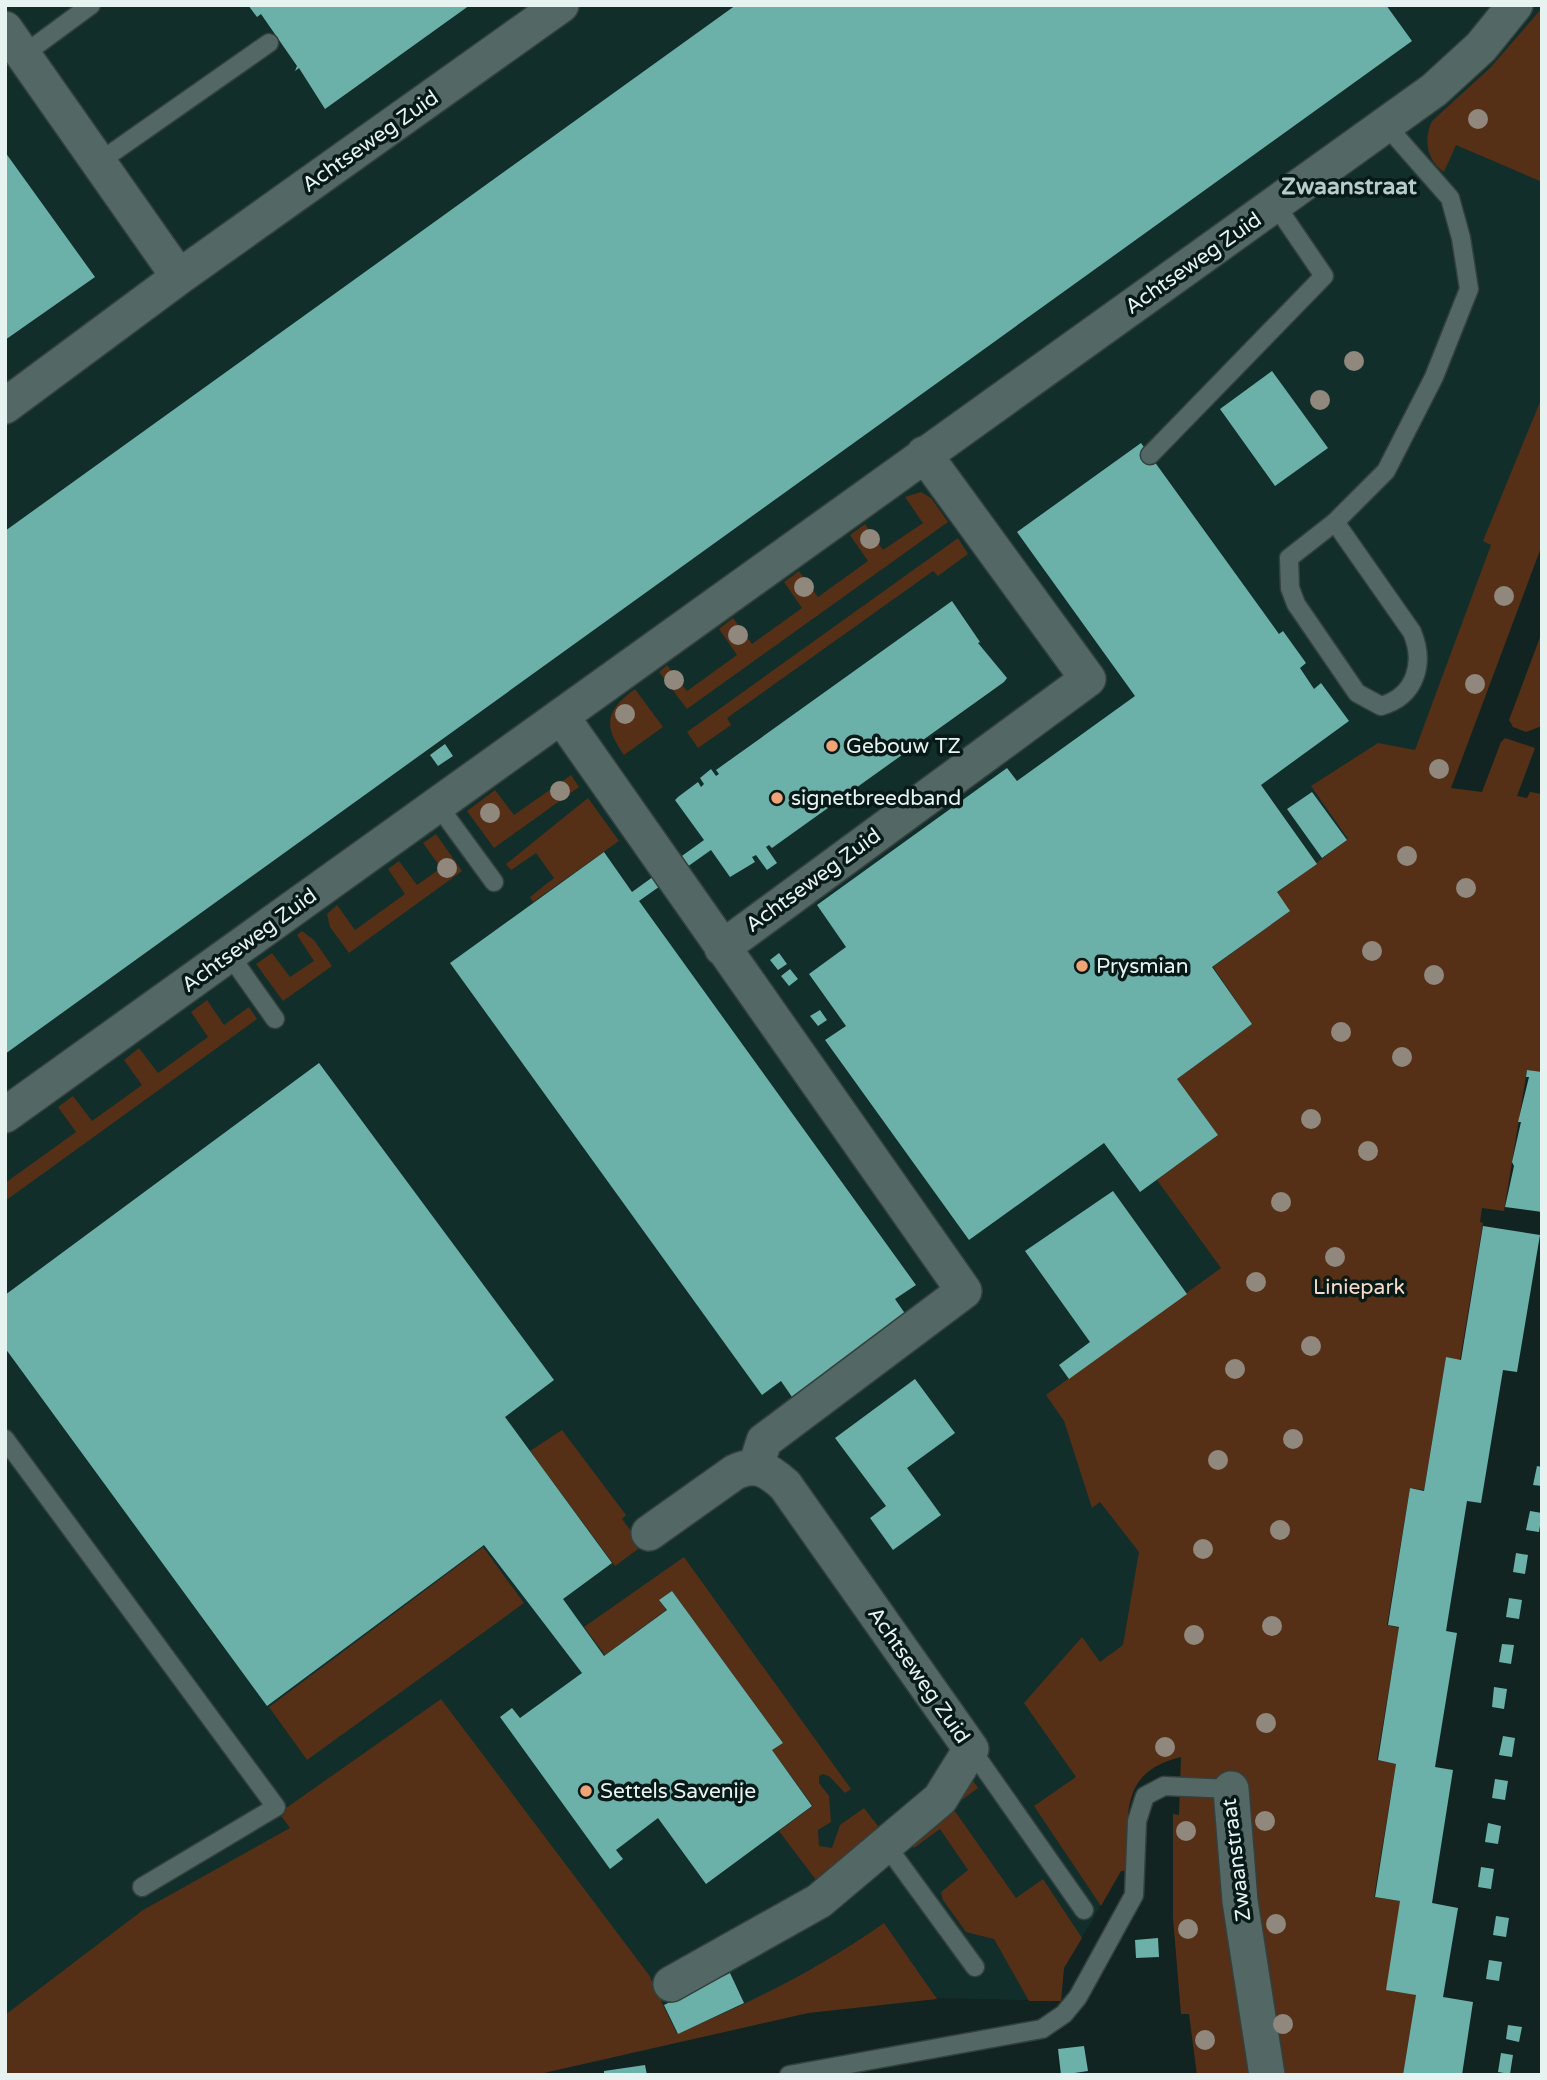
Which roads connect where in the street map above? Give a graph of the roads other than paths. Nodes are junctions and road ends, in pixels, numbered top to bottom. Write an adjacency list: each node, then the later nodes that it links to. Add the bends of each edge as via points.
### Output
1 (91, 5): 5 (lane)
2 (561, 5): 9 (street, Achtseweg Zuid)
3 (1515, 5): 6 (street, Achtseweg Zuid, via 1459,69)
4 (269, 43): 7 (lane)
5 (11, 51): 7 (street)
6 (1385, 124): 8 (street, Achtseweg Zuid); 13 (lane, via 1450,198 1469,289 1434,377 1386,471)
7 (99, 162): 9 (street)
8 (1275, 204): 11 (street, Achtseweg Zuid); 12 (lane, via 1324,276)
9 (179, 277): 10 (street, Achtseweg Zuid)
10 (5, 405)
11 (924, 454): 14 (street, Achtseweg Zuid); 17 (street, Achtseweg Zuid, via 1087,679)
12 (1150, 456)
13 (1335, 522): 13 (lane, via 1289,558 1290,588 1296,604 1357,693 1381,706 1398,698 1414,681 1418,649 1412,632)
14 (561, 716): 15 (street, Achtseweg Zuid); 17 (street)
15 (437, 804): 16 (lane); 18 (street, Achtseweg Zuid)
16 (494, 882)
17 (722, 948): 22 (street, via 964,1291 764,1441)
18 (229, 954): 19 (lane); 20 (street, Achtseweg Zuid)
19 (275, 1019)
20 (5, 1115)
21 (5, 1439): 27 (lane, via 276,1807)
22 (756, 1466): 23 (street, via 734,1472); 24 (street, Achtseweg Zuid, via 785,1485)
23 (649, 1533)
24 (971, 1749): 26 (street, Achtseweg Zuid, via 940,1799); 28 (lane)
25 (1231, 1789): 31 (lane, Zwaanstraat, via 1164,1786 1145,1796 1138,1821 1134,1895 1078,1997 1042,2029); 32 (street, Zwaanstraat, via 1242,1912)
26 (886, 1845): 29 (lane); 30 (street, Achtseweg Zuid, via 819,1901)
27 (142, 1887)
28 (1084, 1910)
29 (975, 1967)
30 (671, 1984)
31 (789, 2075)
32 (1267, 2075)

